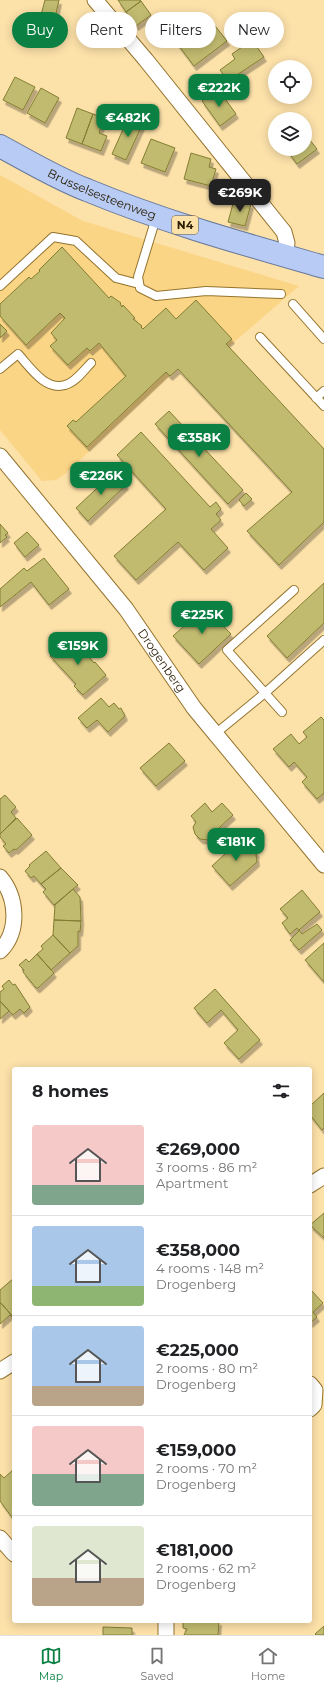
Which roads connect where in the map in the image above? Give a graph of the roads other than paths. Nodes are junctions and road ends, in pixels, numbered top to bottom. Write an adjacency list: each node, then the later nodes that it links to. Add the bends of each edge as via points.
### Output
1 (95, 0): 4 (street, via 284,232 287,243)
2 (0, 146): 3 (main road, Brusselsesteenweg / N4, via 85,190)
3 (156, 217): 4 (main road, Brusselsesteenweg / N4); 6 (lane, via 138,277)
4 (285, 256): 5 (main road, Brusselsesteenweg / N4)
5 (324, 267)
6 (139, 284): 7 (lane, via 116,278 76,241 53,237); 8 (lane, via 140,288 156,296 206,291)
7 (0, 286)
8 (281, 294)
9 (293, 304): 11 (lane)
10 (260, 337): 15 (lane)
11 (324, 339)
12 (91, 363): 13 (lane, via 66,385 53,386 43,381 18,354)
13 (0, 369)
14 (324, 391): 15 (lane)
15 (316, 398): 16 (lane)
16 (324, 406)
17 (0, 456): 22 (street, Drogenberg, via 126,609 194,708)
18 (294, 590): 20 (lane, via 227,650)
19 (324, 640): 20 (lane)
20 (265, 693): 21 (lane); 22 (lane)
21 (282, 712)
22 (215, 734): 23 (street, Drogenberg)
23 (324, 865)
24 (0, 877): 25 (street, via 12,896 14,914 12,930)
25 (0, 951)
26 (324, 1176): 27 (street)
27 (312, 1184)
28 (12, 1363): 29 (street)
29 (0, 1371)
30 (312, 1386): 31 (street, via 315,1390)
31 (312, 1407)
32 (0, 1538): 33 (street)
33 (12, 1552)
34 (166, 1623): 35 (street)
35 (166, 1635)

